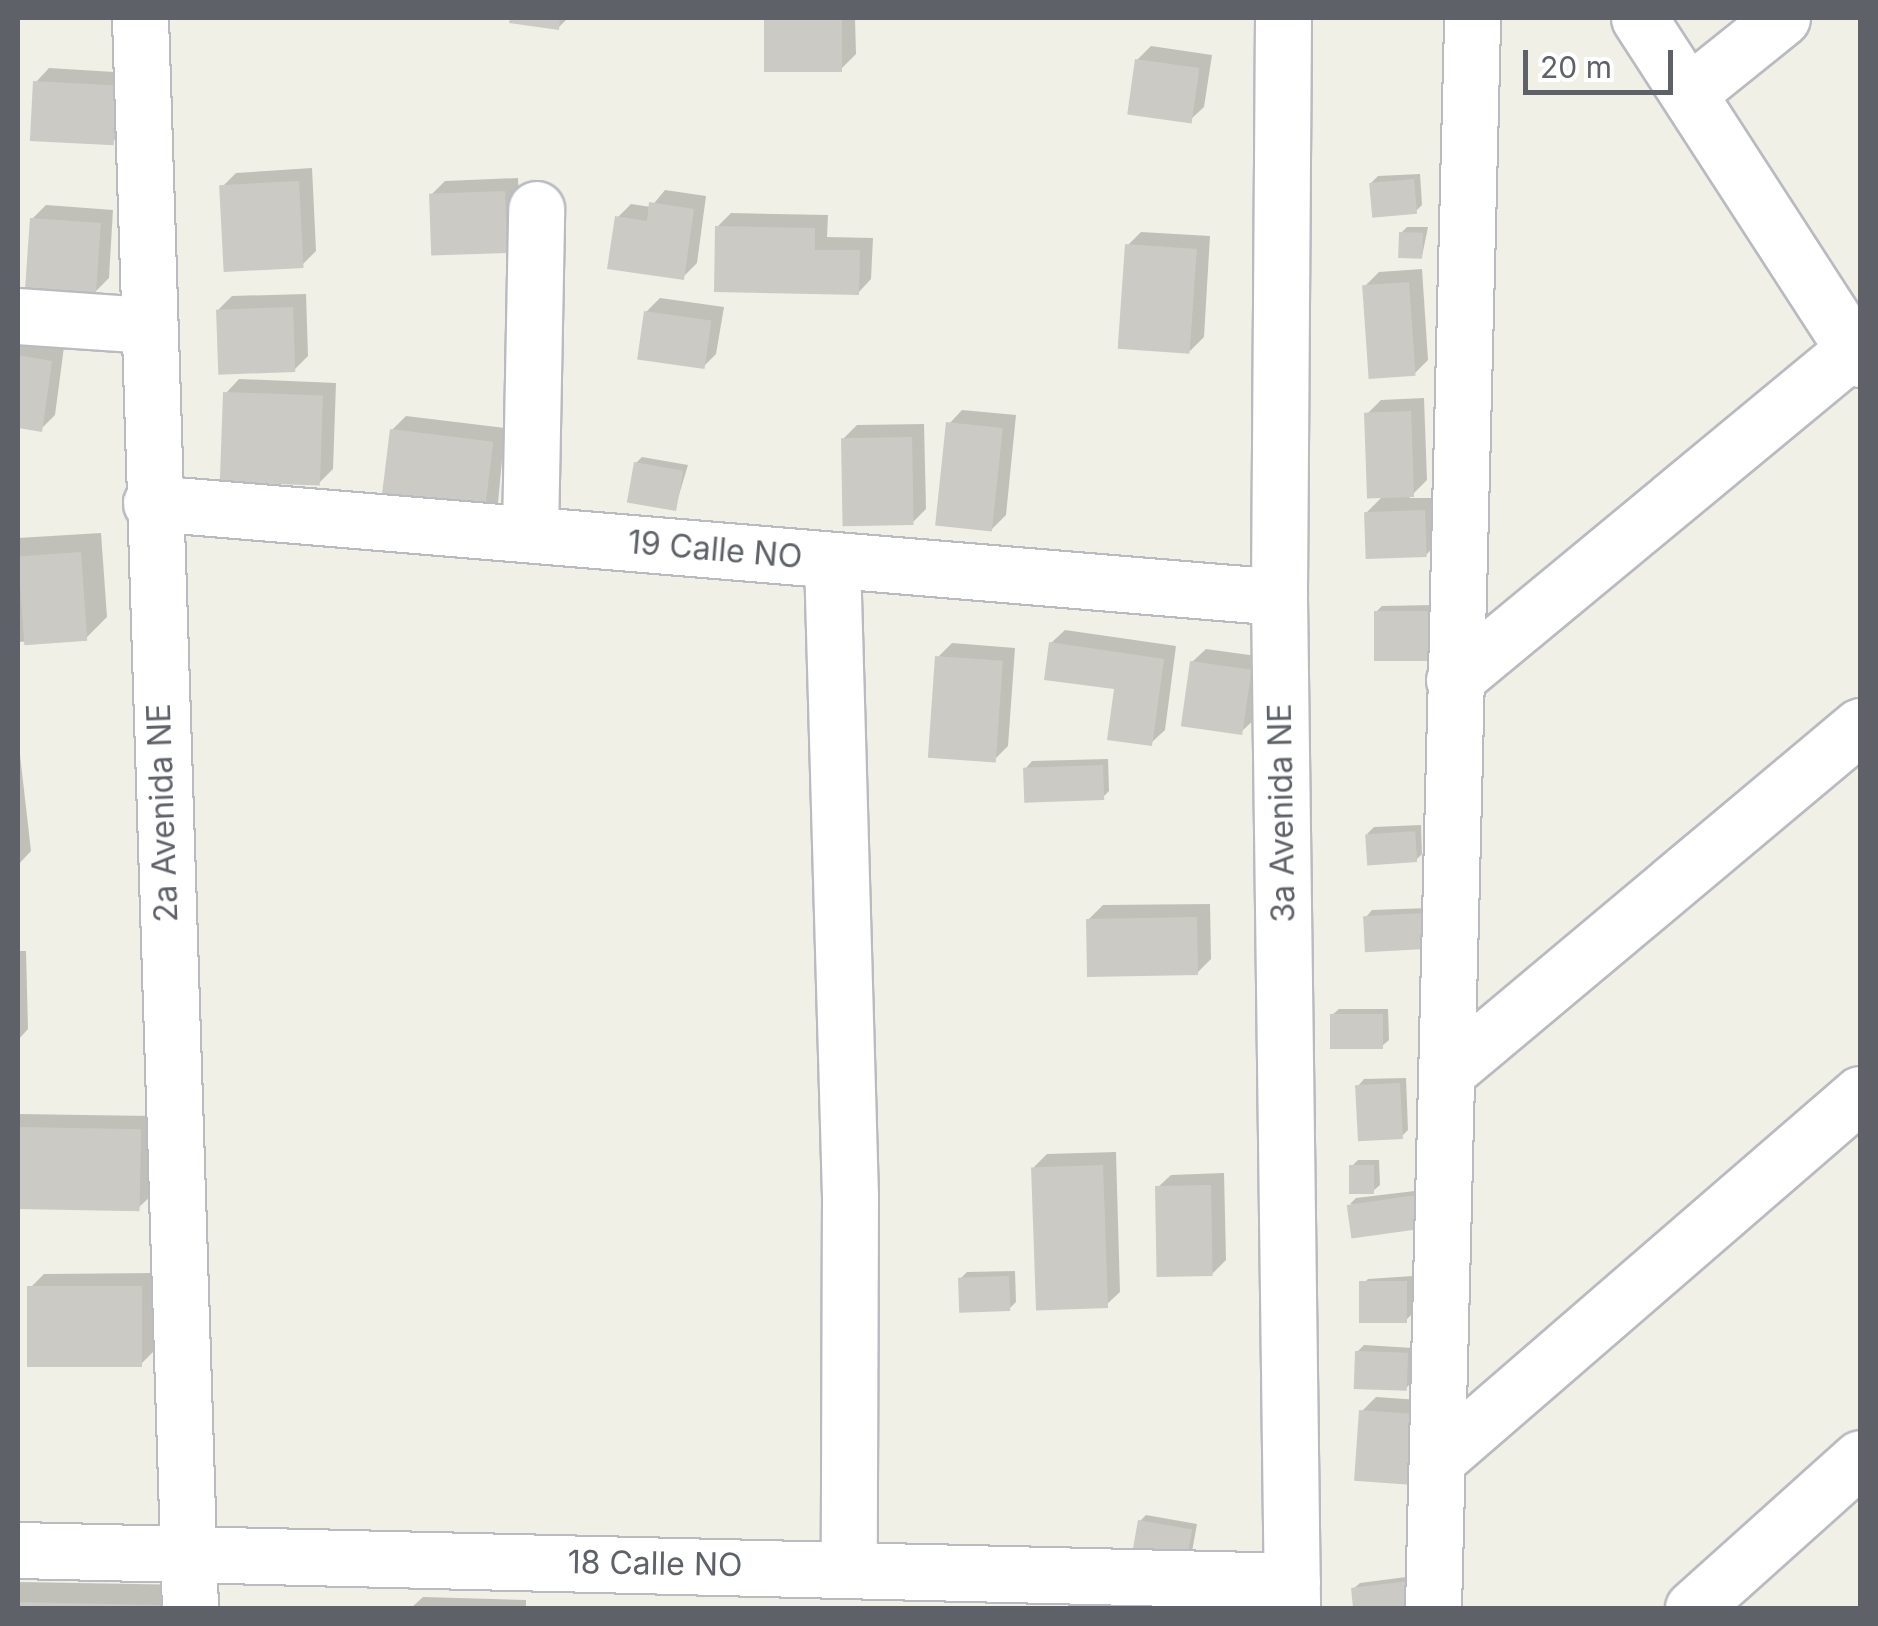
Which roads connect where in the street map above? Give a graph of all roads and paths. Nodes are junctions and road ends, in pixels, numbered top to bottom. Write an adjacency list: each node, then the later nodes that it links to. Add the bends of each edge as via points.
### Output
1 (140, 18): 9 (street, 2a Avenida NE)
2 (1283, 18): 14 (street, 3a Avenida NE)
3 (1472, 18): 15 (street)
4 (1639, 18): 6 (street)
5 (1782, 18): 6 (street)
6 (1690, 92): 10 (street)
7 (536, 208): 12 (street)
8 (18, 316): 9 (street)
9 (147, 325): 11 (street, 2a Avenida NE)
10 (1858, 351): 15 (street)
11 (151, 504): 12 (street, 19 Calle NO); 22 (street, 2a Avenida NE)
12 (530, 533): 13 (street, 19 Calle NO)
13 (832, 560): 14 (street, 19 Calle NO); 23 (street, via 850,1197)
14 (1279, 597): 25 (street, 3a Avenida NE)
15 (1454, 680): 17 (street)
16 (1860, 726): 17 (street)
17 (1446, 1074): 20 (street)
18 (1860, 1094): 20 (street)
19 (1860, 1458): 28 (street)
20 (1437, 1460): 27 (street)
21 (18, 1550): 22 (street, 18 Calle NO)
22 (193, 1552): 23 (street, 18 Calle NO); 26 (street, 2a Avenida NE)
23 (849, 1568): 24 (street, 18 Calle NO)
24 (1120, 1592): 25 (street, 18 Calle NO)
25 (1292, 1595)
26 (190, 1608)
27 (1433, 1608)
28 (1693, 1608)

